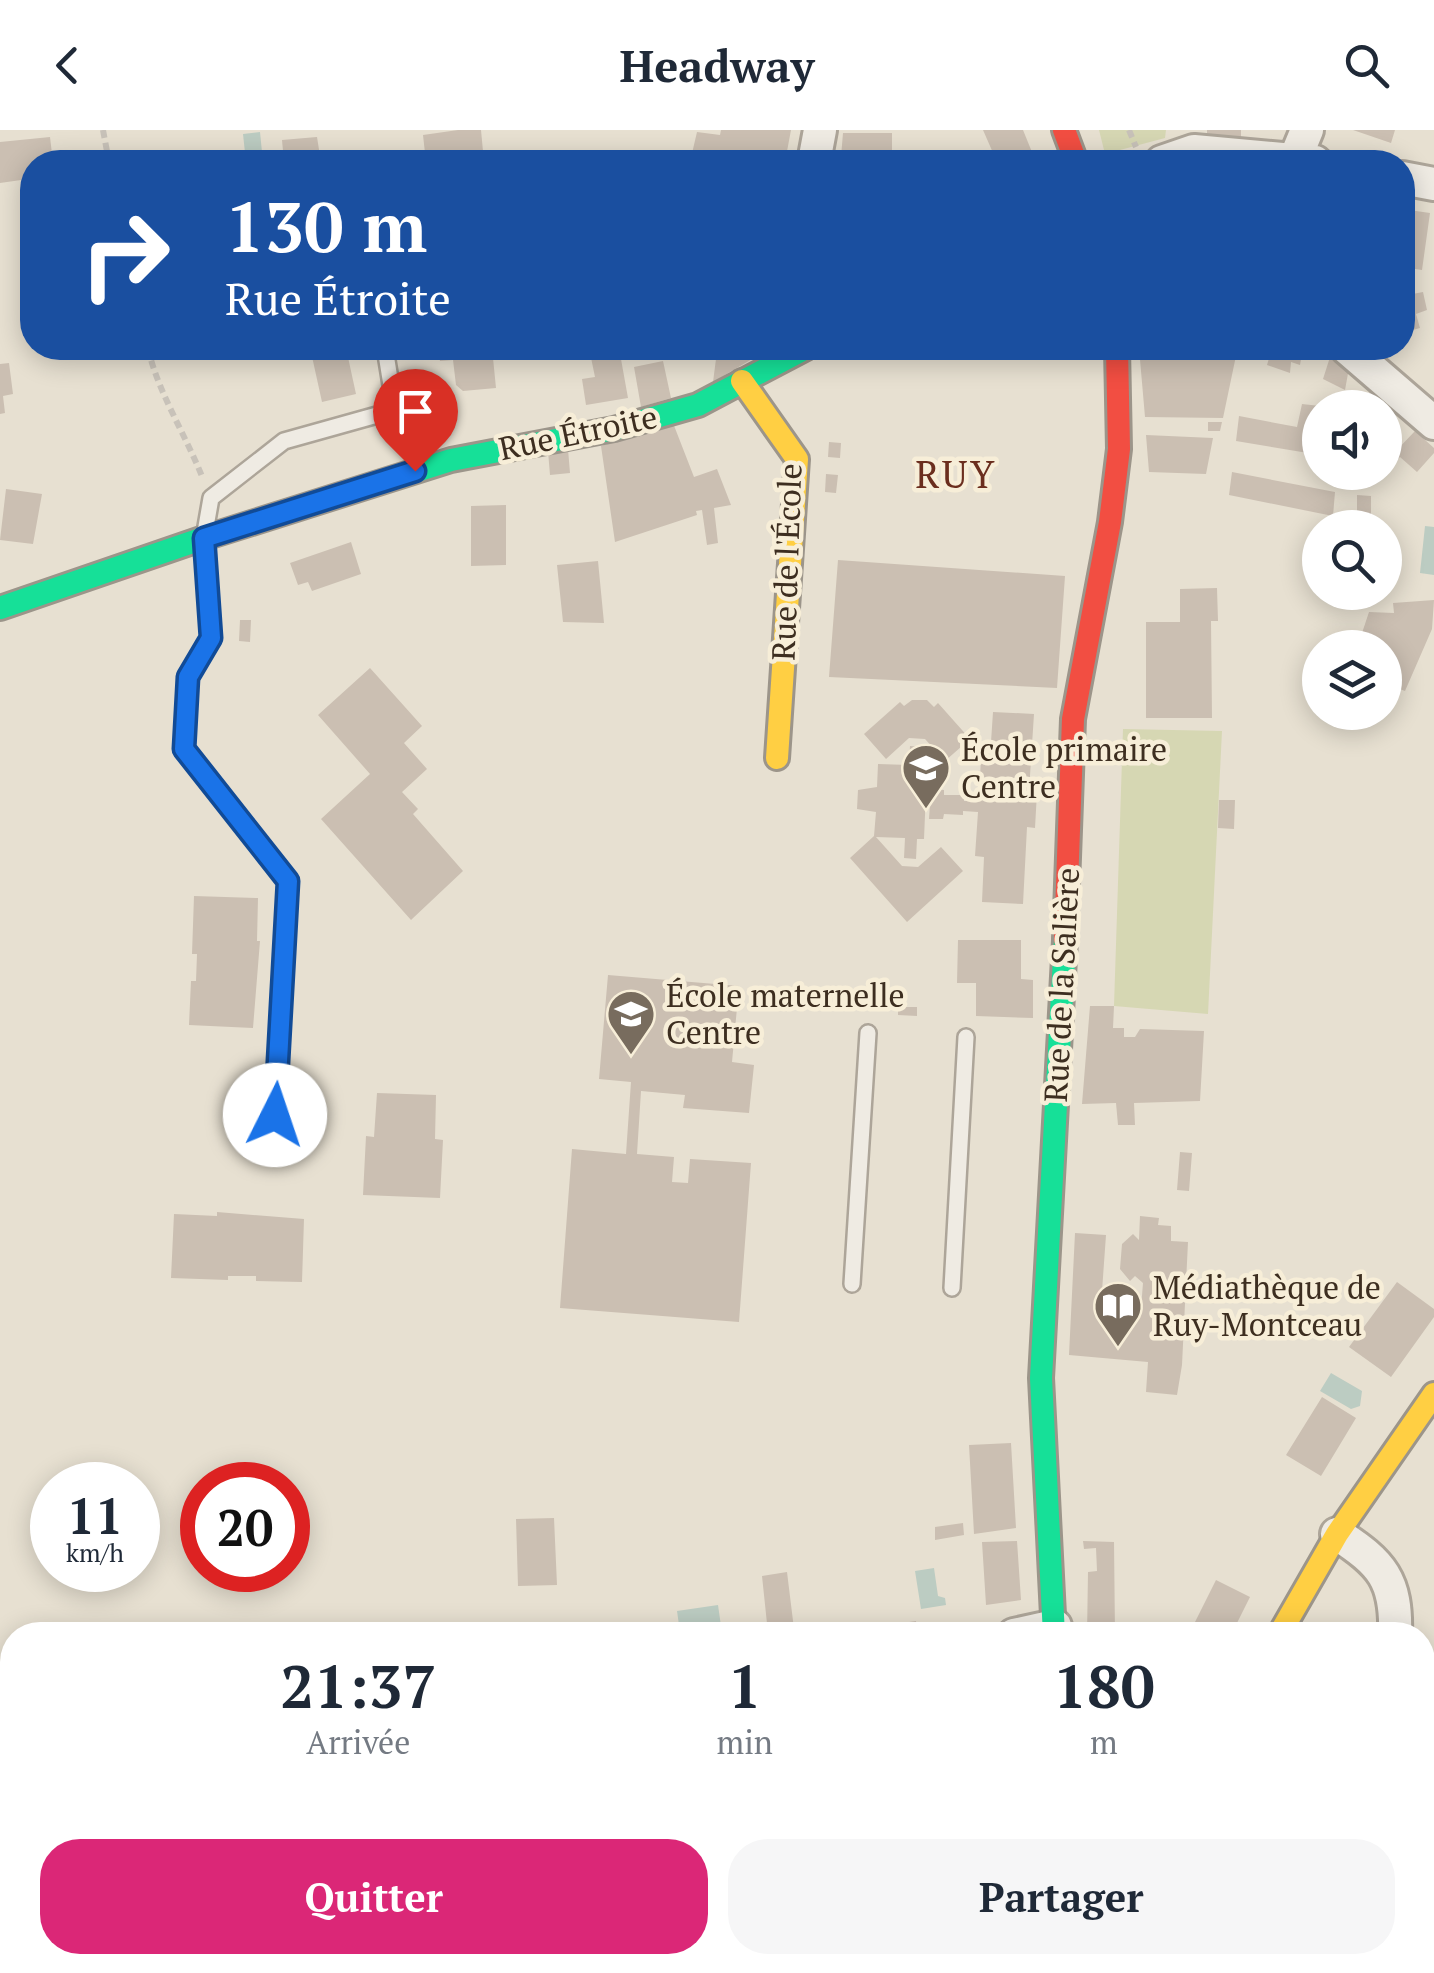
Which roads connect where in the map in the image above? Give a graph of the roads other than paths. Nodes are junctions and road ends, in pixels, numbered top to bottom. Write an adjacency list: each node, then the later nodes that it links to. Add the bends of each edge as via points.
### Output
1 (386, 360): 7 (lane, via 395,410 284,440 210,498)
2 (783, 360): 5 (street, Rue Étroite)
3 (1116, 360): 17 (street, Rue de la Salière, via 1119,449 1073,719 1048,1204 1041,1378)
4 (1360, 360): 6 (street)
5 (742, 381): 7 (street, Rue Étroite, via 698,405 614,429 450,460); 9 (street, Rue de l'École, via 797,459)
6 (1434, 424)
7 (204, 538): 8 (street, Rue Étroite); 12 (lane, via 211,638 188,677 184,749 288,881)
8 (0, 608)
9 (777, 758)
10 (868, 1033): 13 (lane)
11 (966, 1037): 14 (lane)
12 (275, 1115)
13 (852, 1284)
14 (952, 1288)
15 (1434, 1394): 16 (street)
16 (1337, 1534): 18 (street); 19 (street, via 1368,1554 1386,1577)
17 (1055, 1622)
18 (1287, 1622)
19 (1395, 1622)

